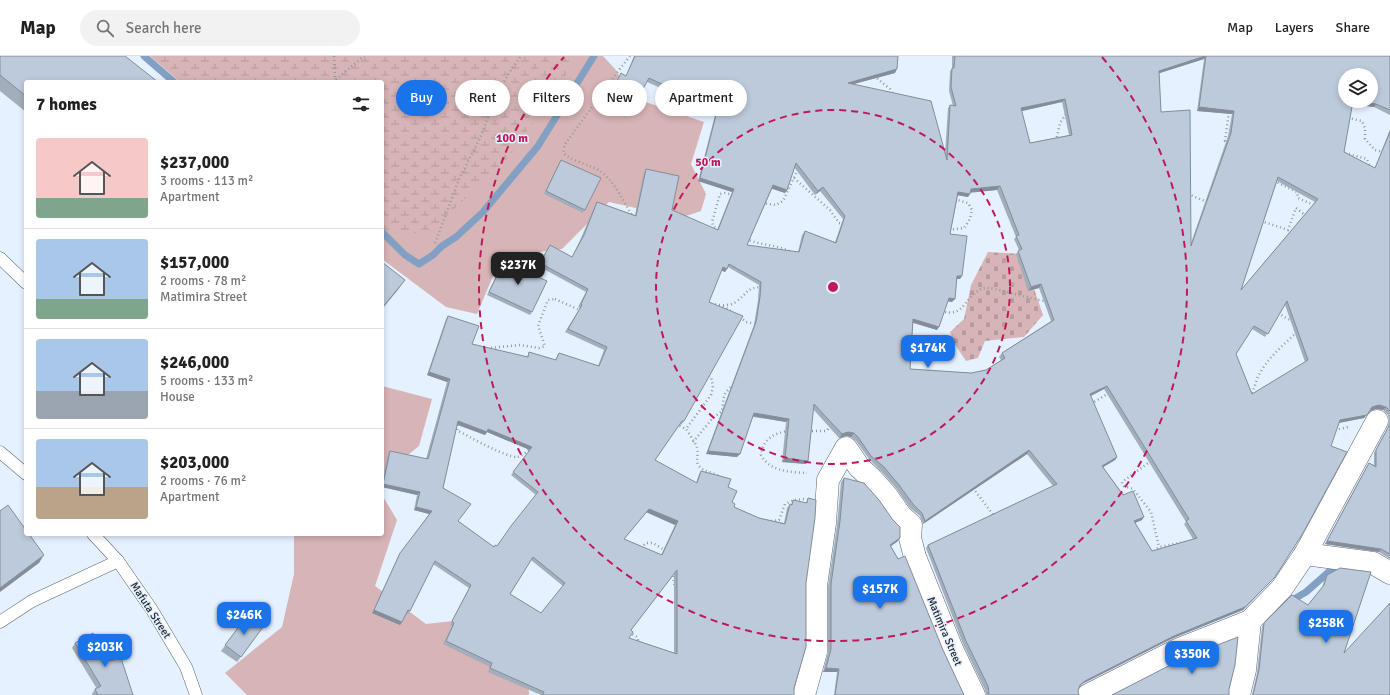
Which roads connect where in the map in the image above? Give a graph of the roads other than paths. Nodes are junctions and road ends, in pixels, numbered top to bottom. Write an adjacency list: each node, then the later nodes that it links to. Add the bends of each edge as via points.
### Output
1 (0, 258): 2 (lane)
2 (24, 281)
3 (1376, 421): 7 (street)
4 (0, 452): 5 (lane)
5 (24, 472)
6 (95, 536): 8 (lane, Mafuta Street)
7 (1305, 554): 9 (street, via 1374,563); 10 (street, via 1282,588)
8 (118, 561): 11 (lane, via 32,601); 12 (lane, Mafuta Street, via 152,610 186,668)
9 (1390, 574)
10 (1250, 621): 15 (street, via 1177,650); 16 (street)
11 (0, 622)
12 (196, 695)
13 (804, 695): 14 (street, Matimira Street, via 816,652 816,586 828,480 846,448 858,467 872,479 901,516 912,525 910,538 915,557 952,649)
14 (974, 695)
15 (1088, 695)
16 (1238, 695)

